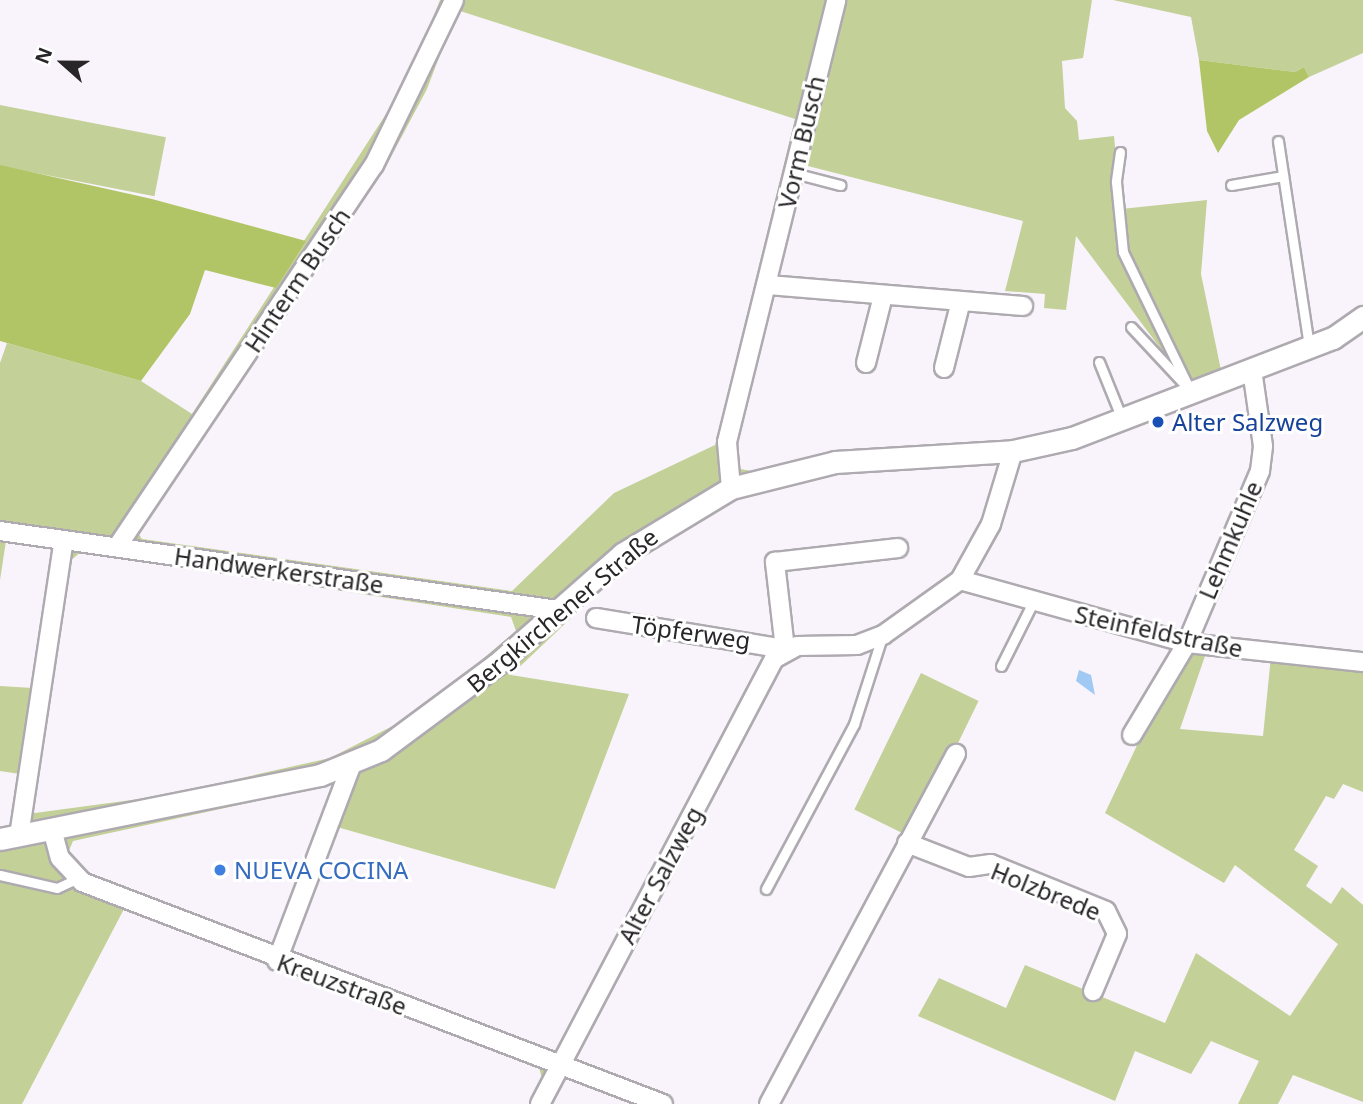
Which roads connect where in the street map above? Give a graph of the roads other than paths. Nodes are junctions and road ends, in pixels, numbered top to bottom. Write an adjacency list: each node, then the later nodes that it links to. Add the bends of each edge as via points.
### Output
1 (454, 0): 26 (street, Hinterm Busch, via 374,165)
2 (836, 0): 5 (street, Vorm Busch)
3 (1278, 141): 6 (lane)
4 (1120, 152): 20 (lane, via 1116,181 1123,252)
5 (794, 173): 7 (lane); 9 (street, Vorm Busch)
6 (1283, 176): 8 (lane); 15 (lane)
7 (840, 185)
8 (1231, 185)
9 (768, 285): 10 (street); 23 (street, Vorm Busch, via 725,455)
10 (883, 296): 11 (street); 17 (street)
11 (961, 301): 12 (street); 18 (street)
12 (1023, 306)
13 (1363, 317): 15 (street, Bergkirchener Straße)
14 (1131, 327): 20 (lane)
15 (1309, 347): 19 (street, Bergkirchener Straße)
16 (1099, 362): 21 (lane)
17 (866, 363)
18 (944, 368)
19 (1252, 370): 20 (street, Bergkirchener Straße); 33 (street, Lehmkuhle, via 1263,457)
20 (1189, 391): 21 (street, Bergkirchener Straße)
21 (1123, 421): 22 (street, Bergkirchener Straße)
22 (1013, 450): 23 (street, Bergkirchener Straße, via 835,462); 28 (street, via 991,524)
23 (731, 488): 30 (street, Bergkirchener Straße, via 622,554)
24 (0, 531): 25 (street, Handwerkerstraße)
25 (64, 540): 26 (street, Handwerkerstraße); 41 (street)
26 (117, 547): 30 (street, Handwerkerstraße)
27 (898, 548): 34 (street, via 775,562)
28 (960, 580): 29 (street, Steinfeldstraße); 32 (street)
29 (1032, 602): 33 (street, Steinfeldstraße); 36 (lane)
30 (558, 610): 39 (street, Bergkirchener Straße, via 427,721)
31 (596, 618): 34 (street, Töpferweg)
32 (883, 635): 34 (street, via 857,645); 45 (lane, via 853,724)
33 (1187, 643): 35 (street, Steinfeldstraße); 37 (street, Lehmkuhle)
34 (785, 649): 48 (street, Alter Salzweg, via 774,659)
35 (1363, 662)
36 (1001, 666)
37 (1132, 735)
38 (956, 754): 42 (street)
39 (353, 761): 40 (street, Bergkirchener Straße, via 320,775); 46 (street)
40 (52, 829): 41 (street, Bergkirchener Straße); 44 (street, via 60,858)
41 (10, 837)
42 (907, 843): 47 (street, Holzbrede, via 969,867 991,864 1106,911 1117,934); 51 (street)
43 (0, 874): 44 (lane, via 57,888)
44 (78, 878): 46 (street, Kreuzstraße)
45 (766, 889)
46 (277, 961): 48 (street, Kreuzstraße)
47 (1093, 991)
48 (560, 1065): 49 (street, Alter Salzweg); 50 (street, Kreuzstraße)
49 (540, 1104)
50 (663, 1104)
51 (769, 1104)

